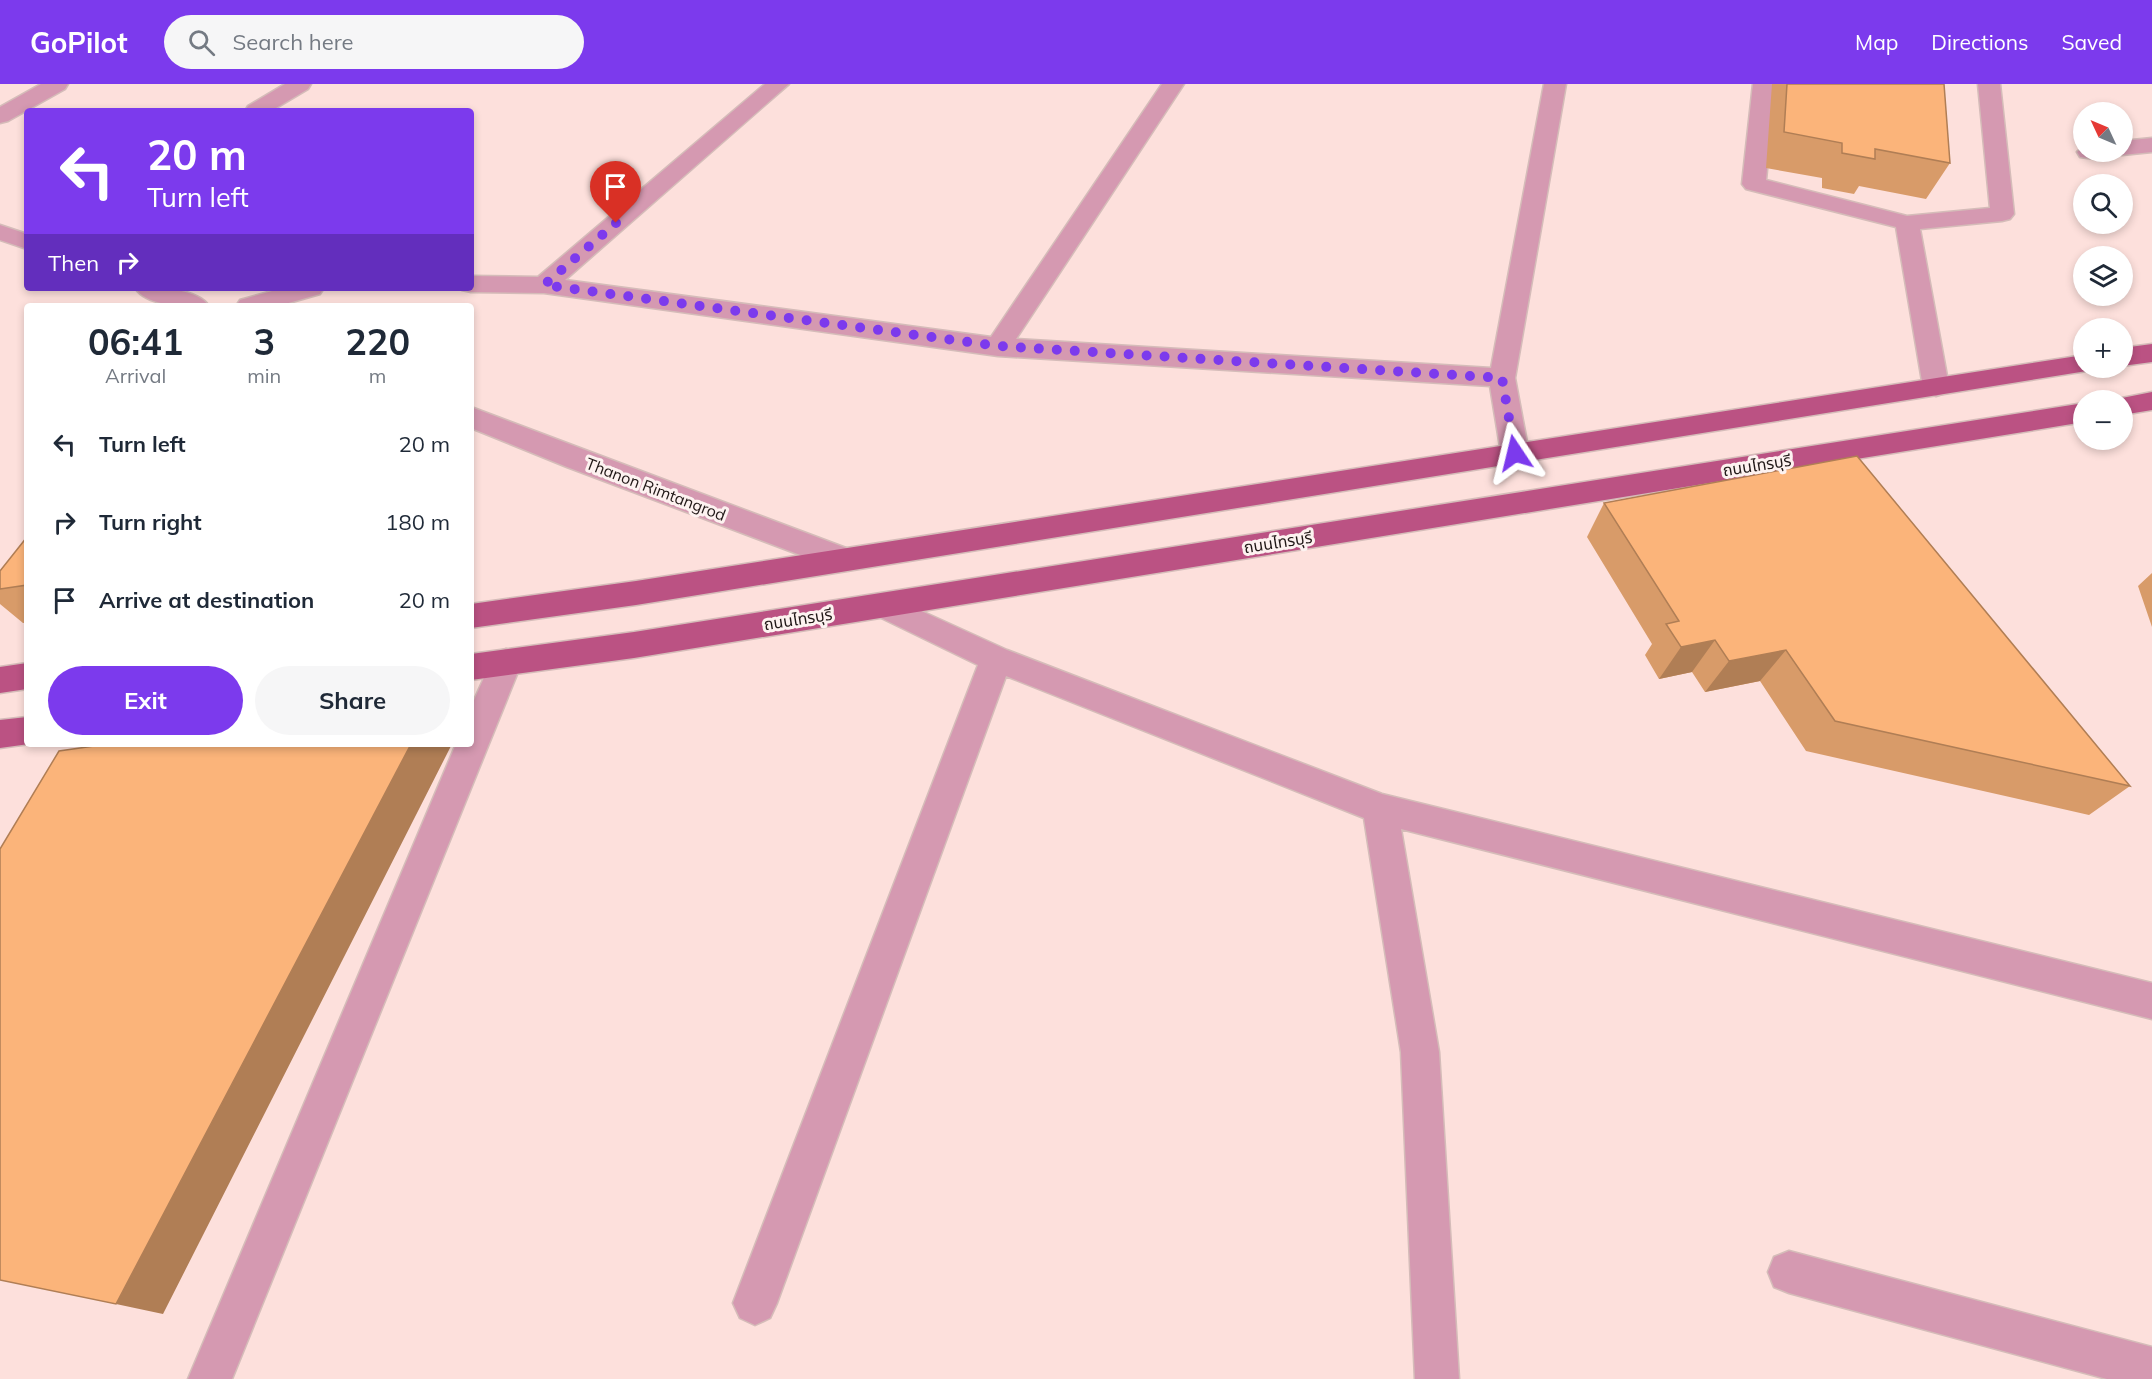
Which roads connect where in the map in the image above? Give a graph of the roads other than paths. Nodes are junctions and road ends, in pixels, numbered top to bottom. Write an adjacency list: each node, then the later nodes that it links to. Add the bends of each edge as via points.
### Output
1 (57, 84): 9 (street)
2 (300, 84): 8 (street)
3 (778, 84): 16 (street)
4 (1173, 84): 21 (street)
5 (1555, 84): 25 (street)
6 (1764, 84): 12 (street, via 1754,184)
7 (1989, 84): 12 (street, via 2002,214)
8 (261, 108)
9 (0, 116)
10 (2152, 145): 11 (street)
11 (2133, 147)
12 (1907, 223): 26 (street)
13 (0, 232): 14 (street)
14 (24, 241)
15 (474, 284): 16 (street)
16 (544, 285): 21 (street)
17 (156, 291): 19 (street)
18 (301, 291): 20 (street)
19 (188, 303)
20 (259, 303)
21 (998, 346): 25 (street)
22 (2152, 353): 23 (main road)
23 (2133, 356)
24 (2073, 366): 26 (main road)
25 (1502, 378): 31 (street)
26 (1936, 387): 31 (main road)
27 (2152, 401): 28 (main road)
28 (2133, 404)
29 (2073, 414): 33 (main road, ถนนไทรบุรี)
30 (474, 418): 32 (street, Thanon Rimtangrod)
31 (1515, 453): 32 (main road)
32 (843, 559): 34 (main road)
33 (884, 606): 35 (street); 36 (main road, ถนนไทรบุรี)
34 (474, 616)
35 (996, 659): 43 (street); 46 (street)
36 (489, 664): 39 (street)
37 (24, 676): 38 (main road)
38 (0, 680)
39 (474, 702)
40 (24, 730): 41 (main road)
41 (0, 734)
42 (457, 747): 48 (street)
43 (1380, 809): 44 (street); 49 (street, via 1419,1052)
44 (2152, 1001)
45 (1789, 1272): 47 (street)
46 (755, 1303)
47 (2152, 1369)
48 (210, 1379)
49 (1437, 1379)

